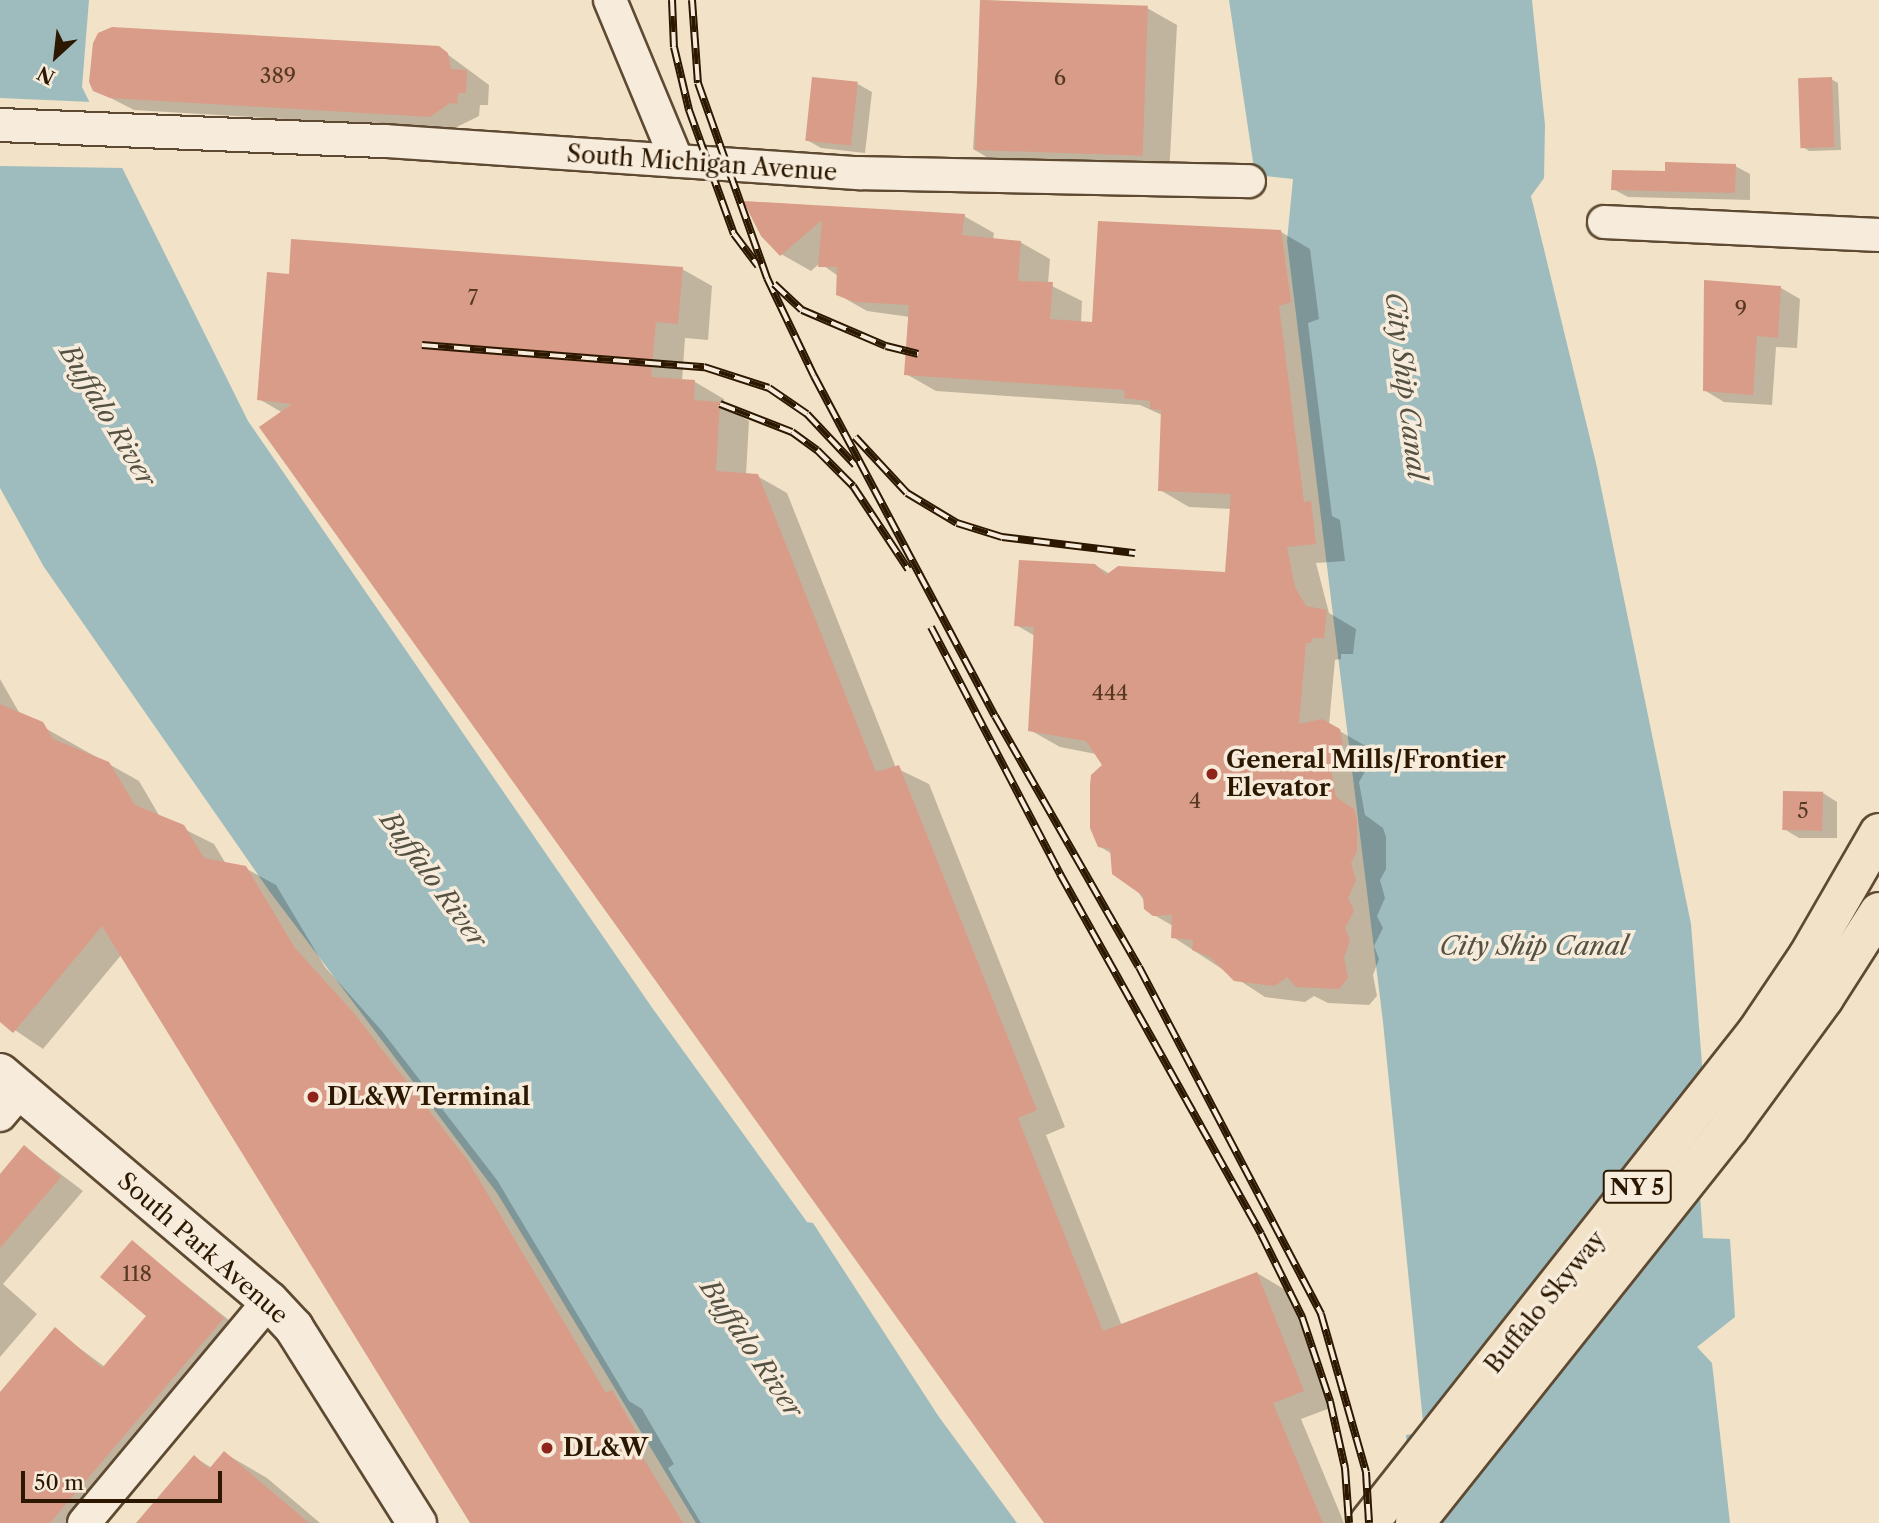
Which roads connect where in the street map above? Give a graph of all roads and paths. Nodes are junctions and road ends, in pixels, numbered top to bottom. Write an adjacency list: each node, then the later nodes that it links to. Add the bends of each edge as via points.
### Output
1 (610, 0): 3 (street)
2 (0, 125): 3 (street, South Michigan Avenue, via 155,128)
3 (677, 161): 4 (street, South Michigan Avenue, via 859,173)
4 (1249, 181)
5 (1604, 222): 6 (street)
6 (1879, 235)
7 (1879, 834): 13 (highway, Buffalo Skyway / NY 5, via 1808,956 1756,1033)
8 (1879, 912): 14 (highway, Buffalo Skyway / NY 5, via 1824,998 1737,1118)
9 (7, 1093): 10 (street, South Park Avenue)
10 (269, 1301): 11 (street); 12 (street, South Park Avenue, via 294,1328)
11 (83, 1523)
12 (417, 1523)
13 (1369, 1523)
14 (1415, 1523)

